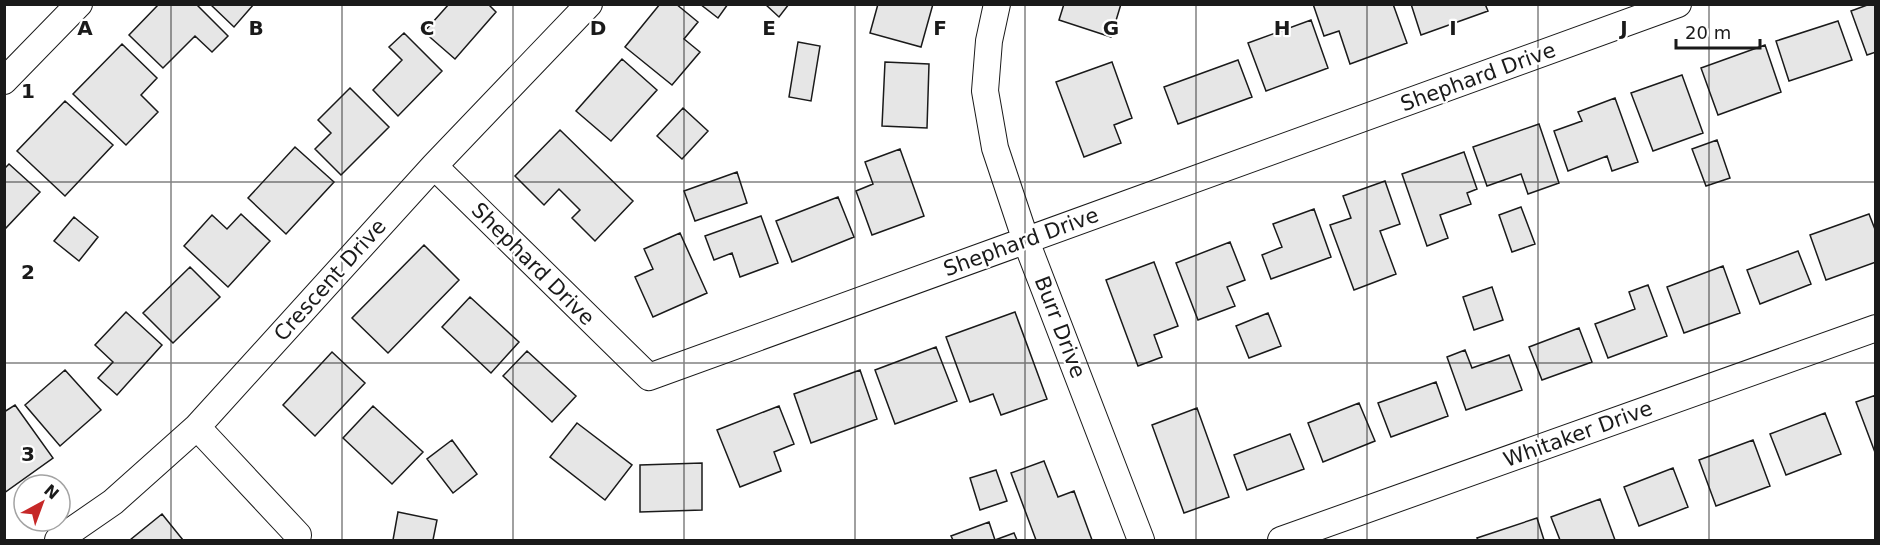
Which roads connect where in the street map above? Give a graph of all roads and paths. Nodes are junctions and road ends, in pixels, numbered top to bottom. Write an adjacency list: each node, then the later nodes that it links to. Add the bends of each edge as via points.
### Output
1 (79, 4): 5 (street)
2 (589, 4): 6 (street, Crescent Drive)
3 (997, 4): 7 (street, Burr Drive, via 989,41 986,91 996,148)
4 (1678, 4): 7 (street, Shephard Drive)
5 (4, 81)
6 (434, 166): 7 (street, Shephard Drive, via 649,377); 9 (street, Crescent Drive)
7 (1026, 240): 12 (street, Burr Drive)
8 (1875, 328): 13 (street, Whitaker Drive)
9 (197, 427): 10 (street); 11 (street, Crescent Drive, via 113,502)
10 (298, 535)
11 (58, 540)
12 (1141, 540)
13 (1281, 540)

